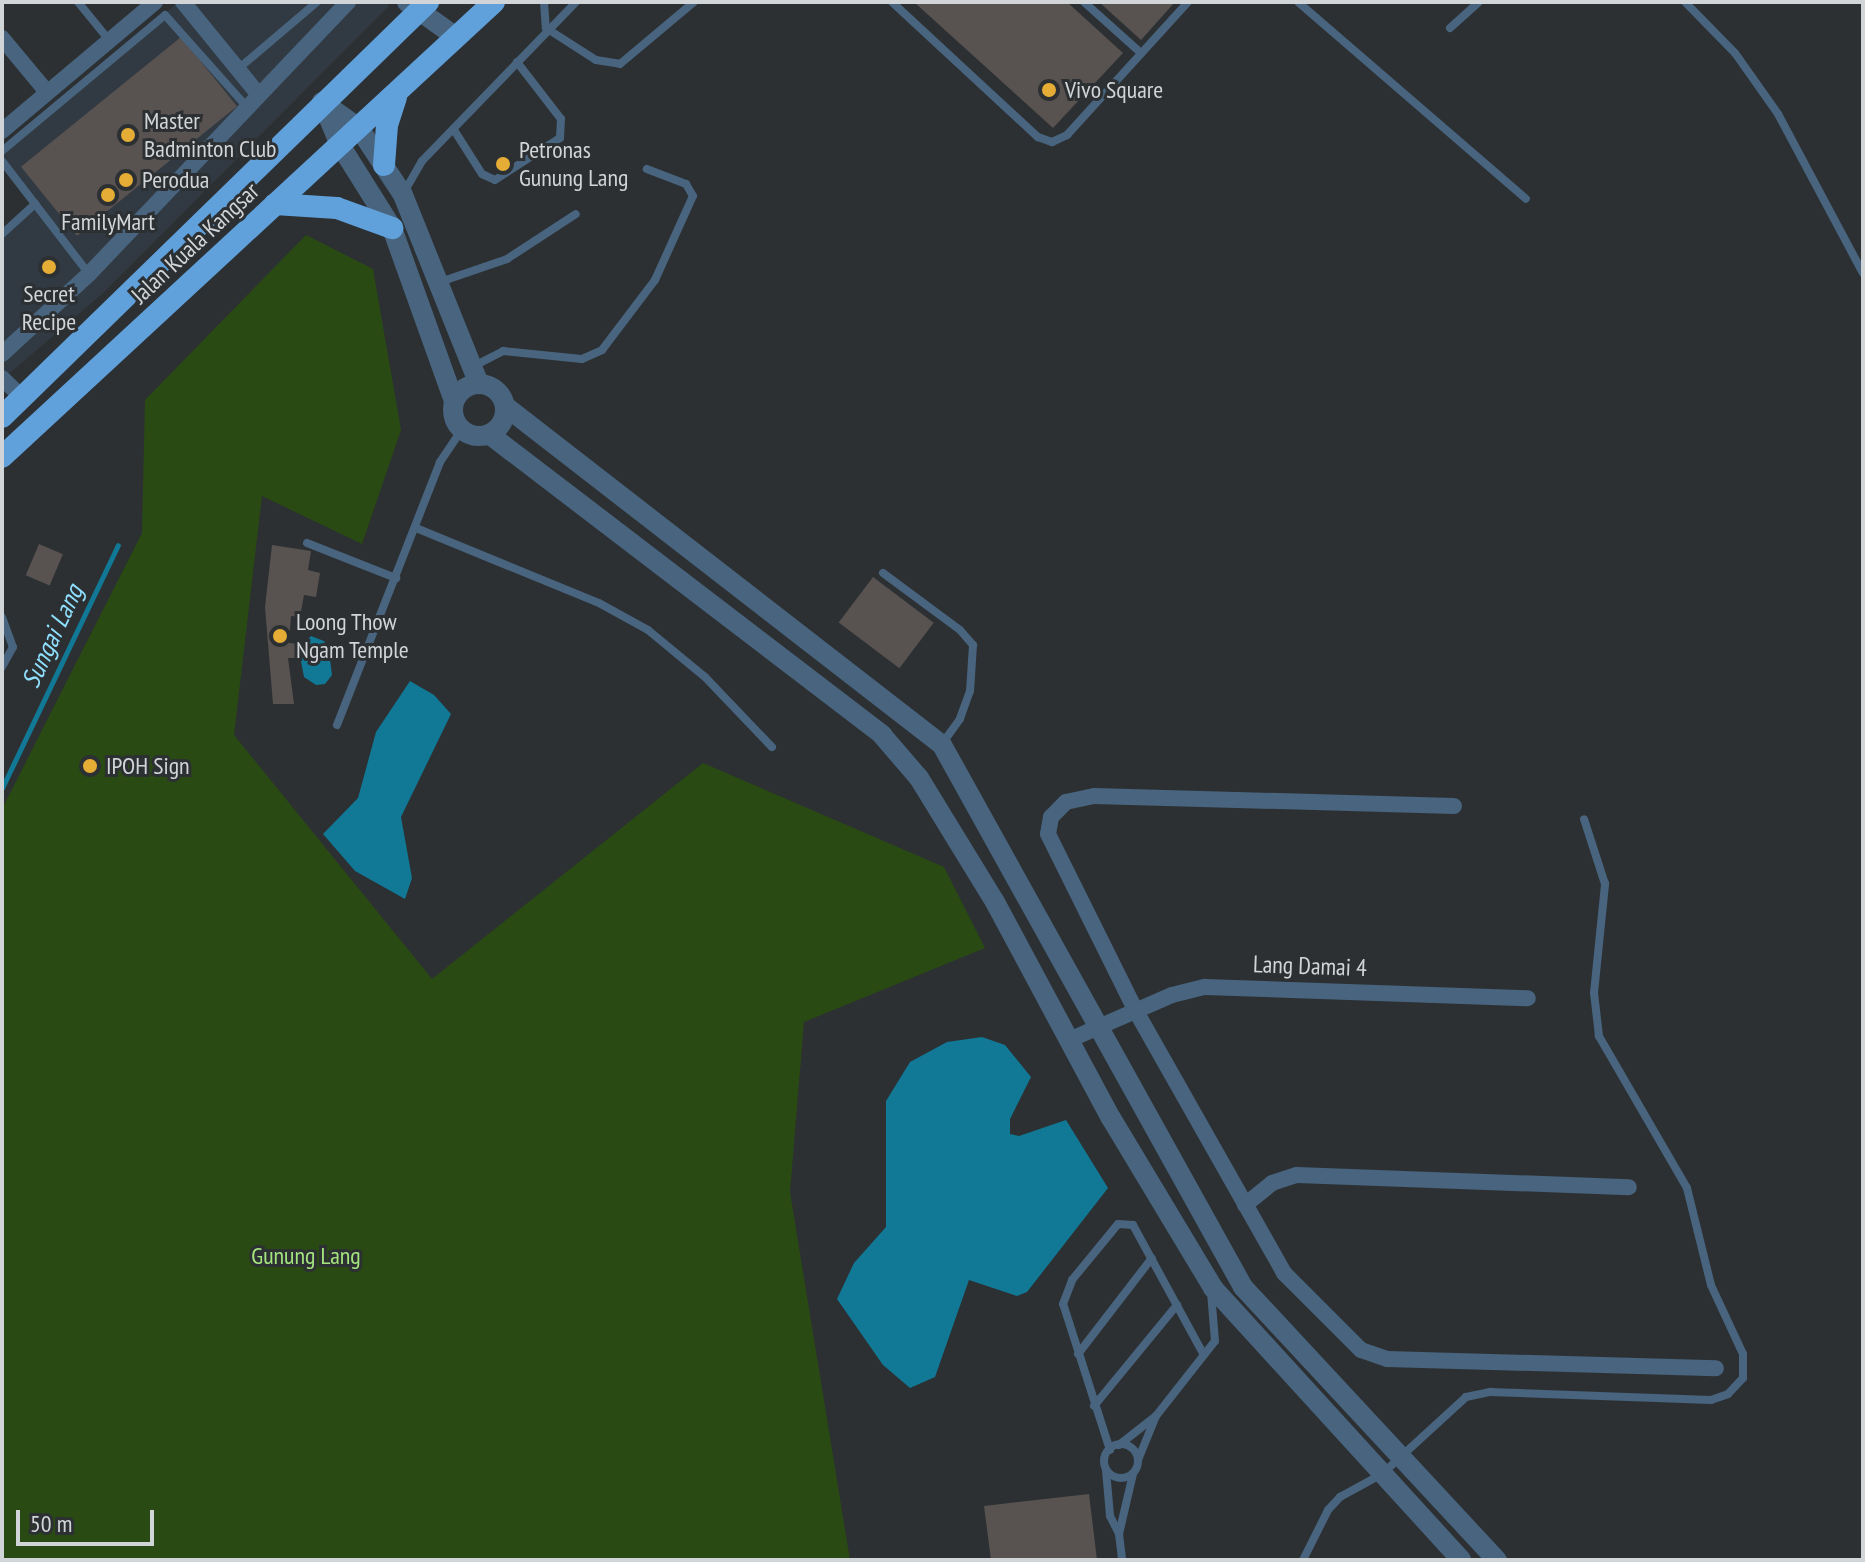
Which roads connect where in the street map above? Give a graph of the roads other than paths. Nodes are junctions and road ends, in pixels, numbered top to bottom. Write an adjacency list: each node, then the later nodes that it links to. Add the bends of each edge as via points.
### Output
1 (78, 2): 21 (lane)
2 (155, 2): 21 (street)
3 (317, 2): 24 (lane)
4 (348, 2): 27 (street)
5 (494, 2): 19 (highway, Jalan Kuala Kangsar)
6 (544, 2): 17 (lane)
7 (576, 2): 17 (lane)
8 (694, 2): 17 (lane, via 620,64 596,60)
9 (892, 2): 22 (lane, via 1045,141 1067,135)
10 (1084, 2): 22 (lane)
11 (1188, 2): 22 (lane)
12 (1298, 2): 38 (lane)
13 (1479, 2): 18 (lane)
14 (1685, 2): 44 (lane, via 1735,53 1778,114)
15 (190, 4): 24 (street)
16 (421, 5): 19 (street); 28 (highway, Jalan Kuala Kangsar)
17 (546, 28): 23 (lane)
18 (1450, 28)
19 (456, 37): 26 (highway, Jalan Kuala Kangsar)
20 (2, 38): 25 (street)
21 (109, 40): 25 (street)
22 (1141, 53)
23 (517, 62): 30 (lane); 30 (lane, via 561,119 560,138 495,180 482,174)
24 (238, 69): 27 (street)
25 (47, 92): 31 (street)
26 (398, 92): 29 (highway, Jalan Kuala Kangsar); 35 (highway, via 387,125)
27 (252, 100): 33 (lane, via 165,15); 45 (street)
28 (322, 102): 29 (street); 32 (street); 50 (highway, Jalan Kuala Kangsar)
29 (359, 128): 32 (highway, Jalan Kuala Kangsar); 35 (street)
30 (454, 130): 37 (lane, via 422,161)
31 (2, 131)
32 (340, 145): 40 (highway, Jalan Kuala Kangsar); 42 (street)
33 (2, 151)
34 (2, 161): 39 (lane)
35 (384, 165): 37 (street)
36 (647, 169): 48 (lane, via 686,184 693,196 655,280 602,350 582,359 503,351)
37 (403, 195): 46 (street)
38 (1526, 199)
39 (35, 204): 43 (lane); 45 (lane)
40 (275, 204): 42 (highway, via 337,208); 56 (highway, Jalan Kuala Kangsar)
41 (576, 214): 46 (lane, via 507,259)
42 (392, 228): 51 (street)
43 (2, 234)
44 (1863, 273)
45 (89, 274): 47 (street)
46 (439, 282): 48 (street)
47 (2, 354)
48 (476, 375): 51 (street); 52 (street, via 499,393)
49 (2, 378): 50 (street)
50 (23, 398): 53 (highway, Jalan Kuala Kangsar)
51 (454, 401): 54 (street, via 453,416)
52 (505, 406): 55 (street, via 501,423); 64 (street)
53 (2, 417)
54 (462, 429): 55 (street); 57 (lane, via 440,462)
55 (489, 434): 71 (street, via 882,735 927,790)
56 (2, 457)
57 (416, 528): 60 (lane); 65 (lane, via 599,603 648,630 705,677)
58 (307, 543): 60 (lane)
59 (883, 573): 64 (lane, via 973,645 970,691 953,733)
60 (396, 578): 63 (lane)
61 (2, 617): 62 (lane, via 13,647)
62 (2, 667)
63 (337, 725)
64 (942, 745): 70 (street)
65 (772, 747)
66 (1454, 806): 69 (street, via 1094,796 1066,802 1051,817 1053,851)
67 (1584, 819): 84 (lane, via 1605,884 1594,993 1599,1036 1687,1188 1711,1285 1737,1338 1745,1370 1734,1390 1711,1400 1477,1394 1456,1404)
68 (1528, 998): 69 (street, Lang Damai 4, via 1205,987 1172,995)
69 (1137, 1013): 70 (street, Lang Damai 4); 73 (street)
70 (1098, 1026): 71 (street, Lang Damai 4); 84 (street, via 1243,1287)
71 (1069, 1040): 75 (street)
72 (1629, 1187): 73 (street, via 1297,1175 1272,1183)
73 (1245, 1205): 79 (street, via 1295,1287 1361,1350 1387,1359)
74 (1152, 1258): 76 (lane); 77 (lane); 77 (lane, via 1133,1225 1124,1222 1072,1280 1063,1304)
75 (1213, 1288): 78 (lane, via 1217,1335); 88 (street)
76 (1177, 1305): 78 (lane); 80 (lane)
77 (1078, 1354): 80 (lane)
78 (1204, 1355): 81 (lane)
79 (1716, 1368)
80 (1094, 1406): 83 (lane)
81 (1156, 1416): 82 (lane); 85 (lane)
82 (1119, 1445): 83 (lane); 85 (lane, via 1129,1447)
83 (1110, 1450): 86 (lane)
84 (1399, 1459): 88 (lane); 93 (street)
85 (1138, 1461): 87 (lane)
86 (1106, 1469): 87 (lane, via 1117,1477); 89 (lane, via 1110,1516)
87 (1133, 1473): 89 (lane)
88 (1382, 1474): 91 (lane, via 1328,1510); 92 (street)
89 (1119, 1534): 90 (lane)
90 (1122, 1560)
91 (1303, 1560)
92 (1461, 1560)
93 (1497, 1560)

